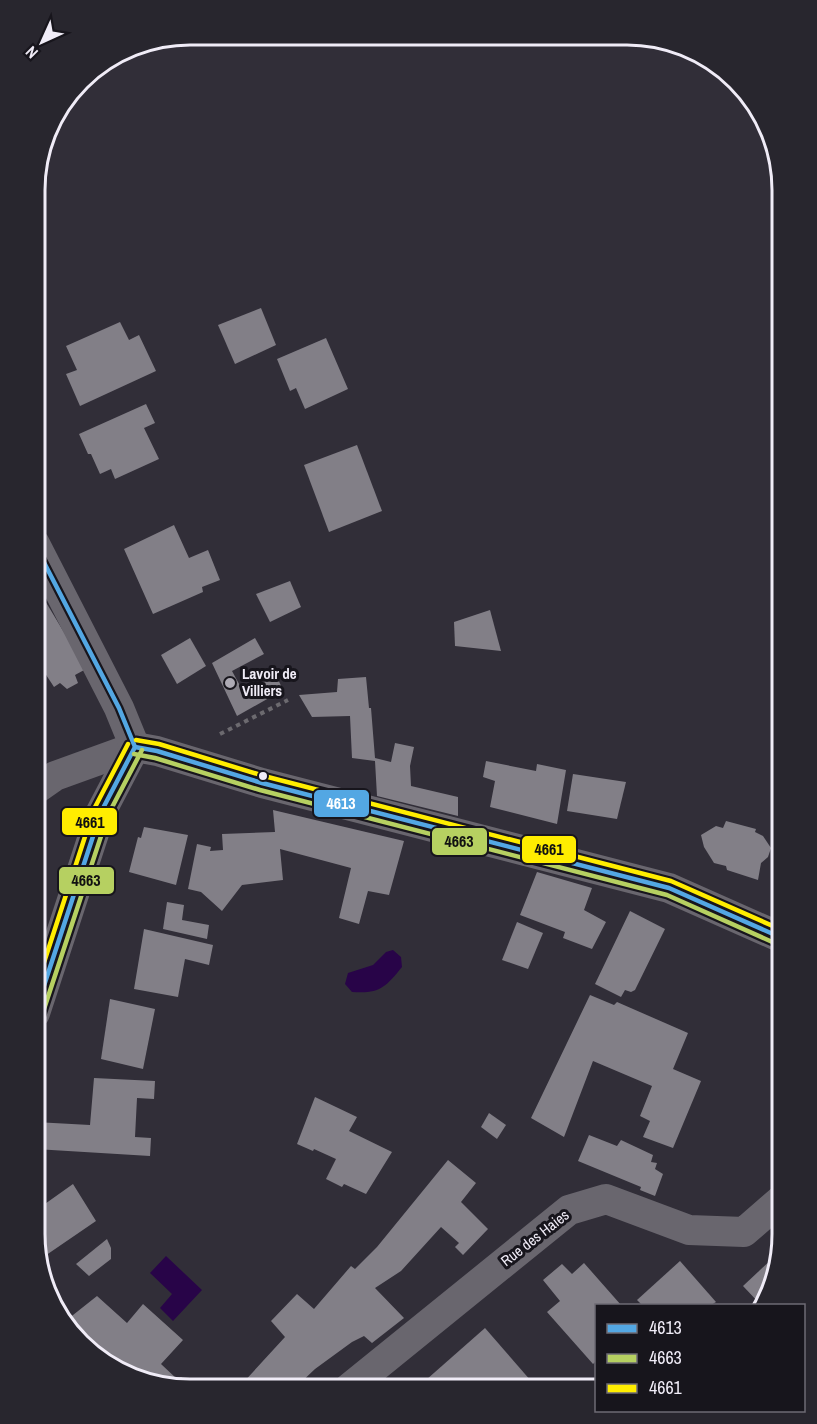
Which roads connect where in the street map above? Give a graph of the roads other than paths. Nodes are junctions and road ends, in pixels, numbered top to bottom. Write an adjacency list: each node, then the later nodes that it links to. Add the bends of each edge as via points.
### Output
1 (45, 564): 2 (street)
2 (135, 747): 3 (street); 4 (street, via 669,888); 5 (street, via 101,812)
3 (45, 783)
4 (772, 934)
5 (45, 983)
6 (772, 1208): 7 (street, Rue des Haies, via 744,1232 689,1230 606,1199 569,1210)
7 (360, 1379)

